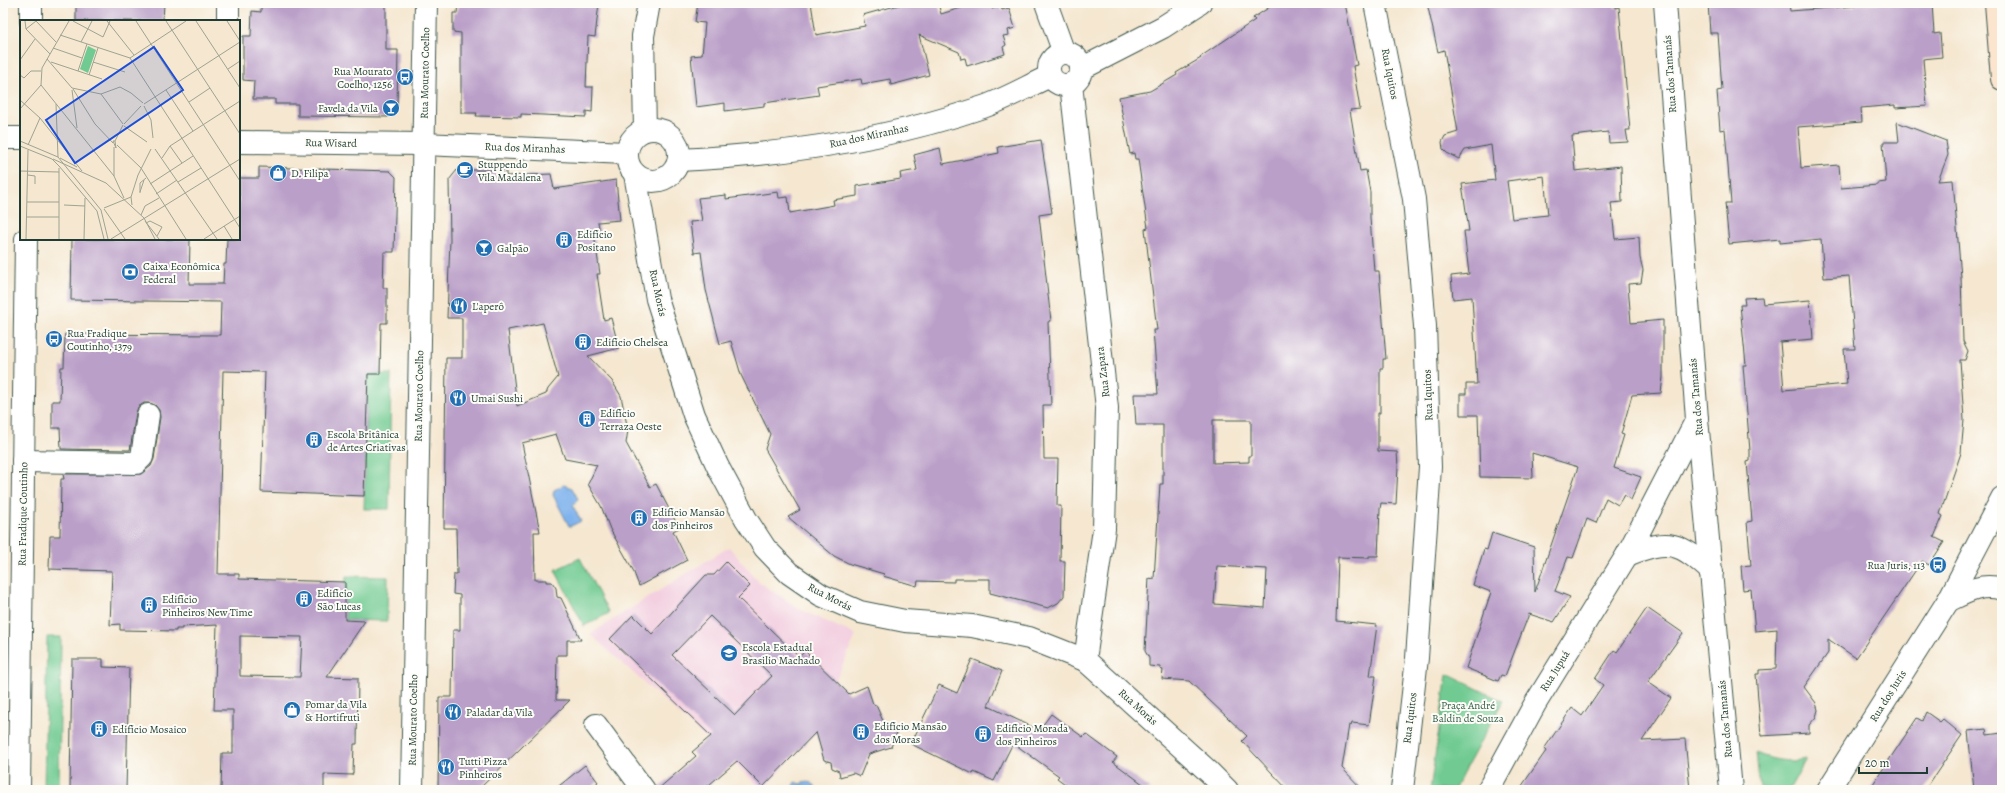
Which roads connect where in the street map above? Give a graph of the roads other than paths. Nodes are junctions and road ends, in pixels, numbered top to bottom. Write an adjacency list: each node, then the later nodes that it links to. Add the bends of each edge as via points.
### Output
1 (31, 3): 10 (street)
2 (228, 3): 11 (street)
3 (426, 3): 20 (street, Rua Mourato Coelho)
4 (649, 3): 16 (street, via 643,36)
5 (1046, 3): 12 (street)
6 (1200, 3): 14 (street)
7 (1375, 3): 39 (street, Rua Iquitos, via 1414,199 1425,326 1430,467 1418,658)
8 (1665, 3): 26 (street, Rua dos Tamanás)
9 (1996, 3): 15 (main road)
10 (31, 20)
11 (228, 20)
12 (1064, 53): 13 (street, via 1050,60); 14 (street, via 1074,56 1080,65)
13 (1050, 76): 14 (street, via 1056,84 1066,86); 22 (street, Rua dos Miranhas, via 984,106 895,132 811,148)
14 (1076, 77): 33 (street, Rua Zapara, via 1108,408 1104,529)
15 (2002, 79)
16 (645, 129): 21 (street, via 632,138); 22 (street, via 661,129 674,138 680,152)
17 (3, 138): 18 (street)
18 (20, 138)
19 (240, 142): 20 (street, Rua Wisard)
20 (423, 144): 21 (street, Rua dos Miranhas); 36 (street, Rua Mourato Coelho)
21 (626, 153): 23 (street, via 630,168)
22 (679, 160): 23 (street, via 674,171 663,179 649,181)
23 (635, 174): 33 (street, Rua Morás, via 657,299 694,415 718,467 765,548 789,573 821,595 860,612 906,621 972,626 1029,638)
24 (26, 240): 27 (street, Rua Fradique Coutinho)
25 (148, 415): 27 (street, via 142,458 136,462)
26 (1697, 419): 29 (street, Rua Jupuá); 30 (street, Rua dos Tamanás)
27 (23, 461): 35 (street, Rua Fradique Coutinho)
28 (2002, 498): 32 (street, Rua dos Juris)
29 (1627, 555): 30 (street, via 1648,546 1670,544 1690,552); 40 (street, Rua Jupuá, via 1535,704)
30 (1712, 572): 41 (street, Rua dos Tamanás)
31 (2002, 589): 32 (street, via 1984,586)
32 (1948, 601): 42 (street, Rua dos Juris)
33 (1085, 660): 38 (street, Rua Morás)
34 (596, 725): 37 (street)
35 (19, 790)
36 (412, 790)
37 (644, 790)
38 (1227, 790)
39 (1402, 790)
40 (1488, 790)
41 (1731, 790)
42 (1828, 790)

